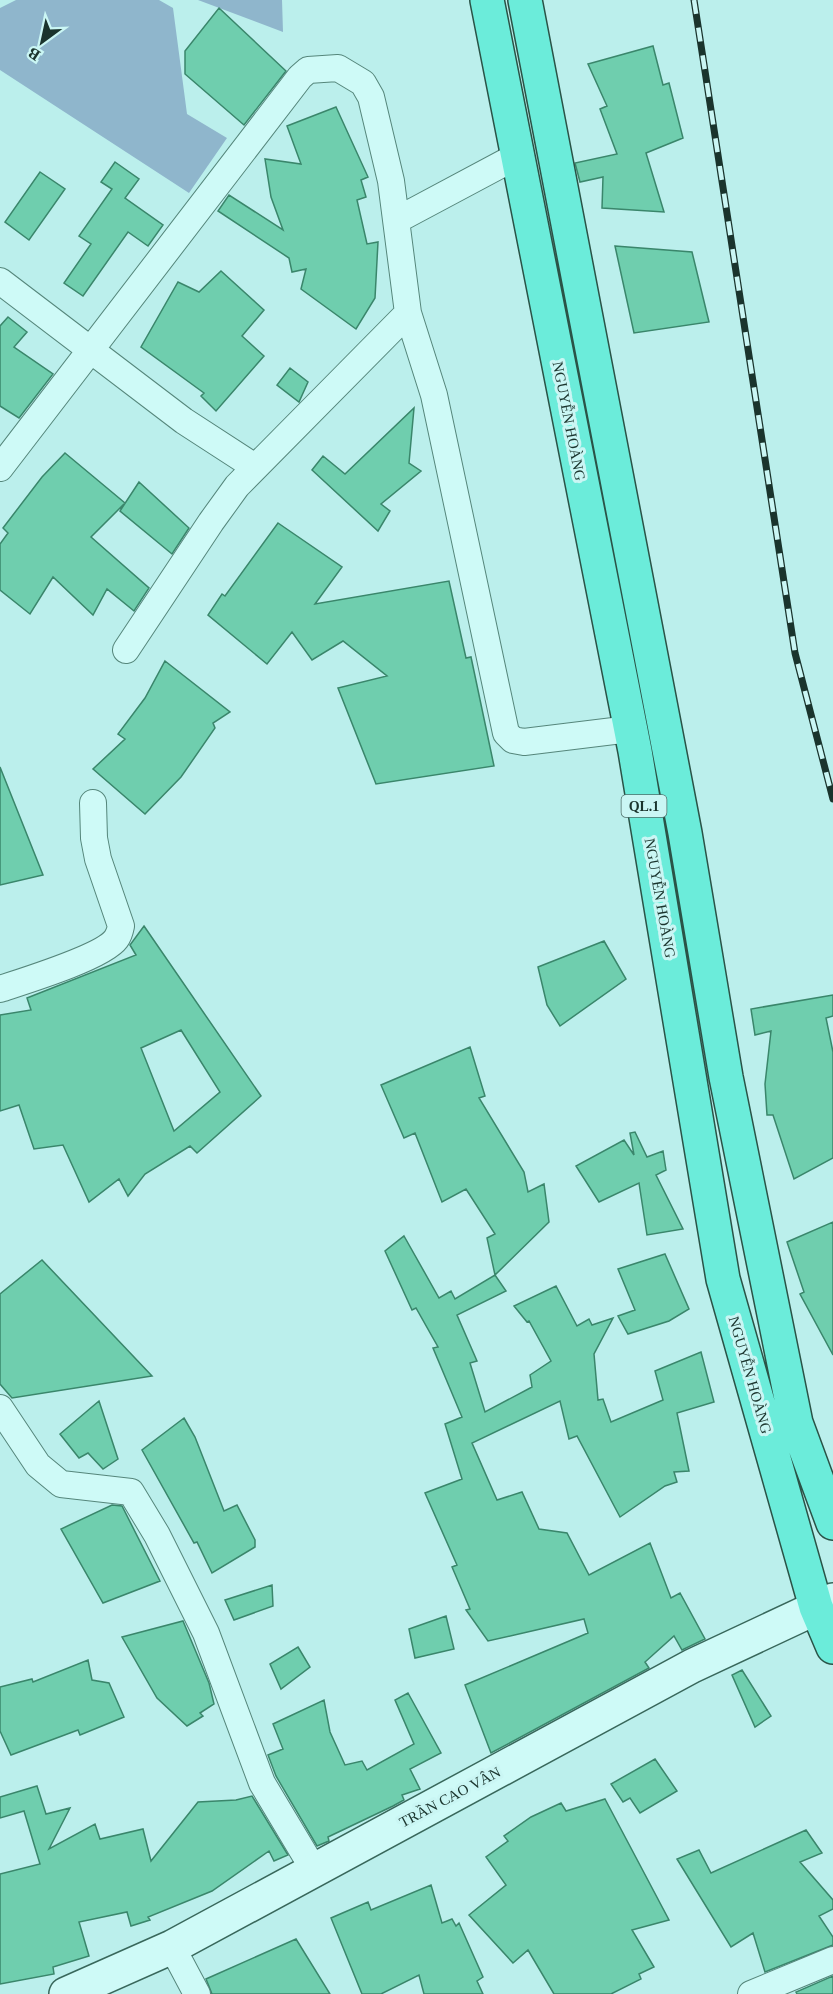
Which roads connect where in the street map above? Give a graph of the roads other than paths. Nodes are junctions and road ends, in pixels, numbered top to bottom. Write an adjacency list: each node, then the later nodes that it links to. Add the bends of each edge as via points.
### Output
1 (487, 0): 3 (highway, NGUYỄN HOÀNG / QL.1)
2 (525, 0): 15 (highway, NGUYỄN HOÀNG / QL.1, via 685,833 738,1135 796,1423)
3 (517, 156): 4 (street); 11 (highway, NGUYỄN HOÀNG / QL.1)
4 (397, 220): 6 (street); 7 (street, via 377,119 363,83 338,68 308,70 289,89)
5 (0, 281): 7 (street)
6 (408, 313): 8 (street); 11 (street, via 434,395 506,733 513,740 524,742)
7 (90, 350): 8 (street, via 184,421); 9 (street)
8 (255, 467): 10 (street, via 211,522)
9 (0, 468)
10 (126, 650)
11 (630, 729): 16 (highway, NGUYỄN HOÀNG / QL.1, via 723,1279)
12 (93, 804): 13 (street, via 96,848 121,926 116,941)
13 (0, 989)
14 (0, 1408): 18 (street, via 38,1465 61,1484 131,1492 206,1633 262,1783)
15 (833, 1523)
16 (825, 1604): 17 (highway, NGUYỄN HOÀNG / QL.1); 18 (main road, TRẦN CAO VÂN, via 692,1666)
17 (833, 1647)
18 (314, 1870): 19 (main road, TRẦN CAO VÂN)
19 (172, 1947): 21 (main road, TRẦN CAO VÂN); 22 (street)
20 (833, 1960): 23 (street)
21 (66, 1994)
22 (198, 1994)
23 (751, 1994)

